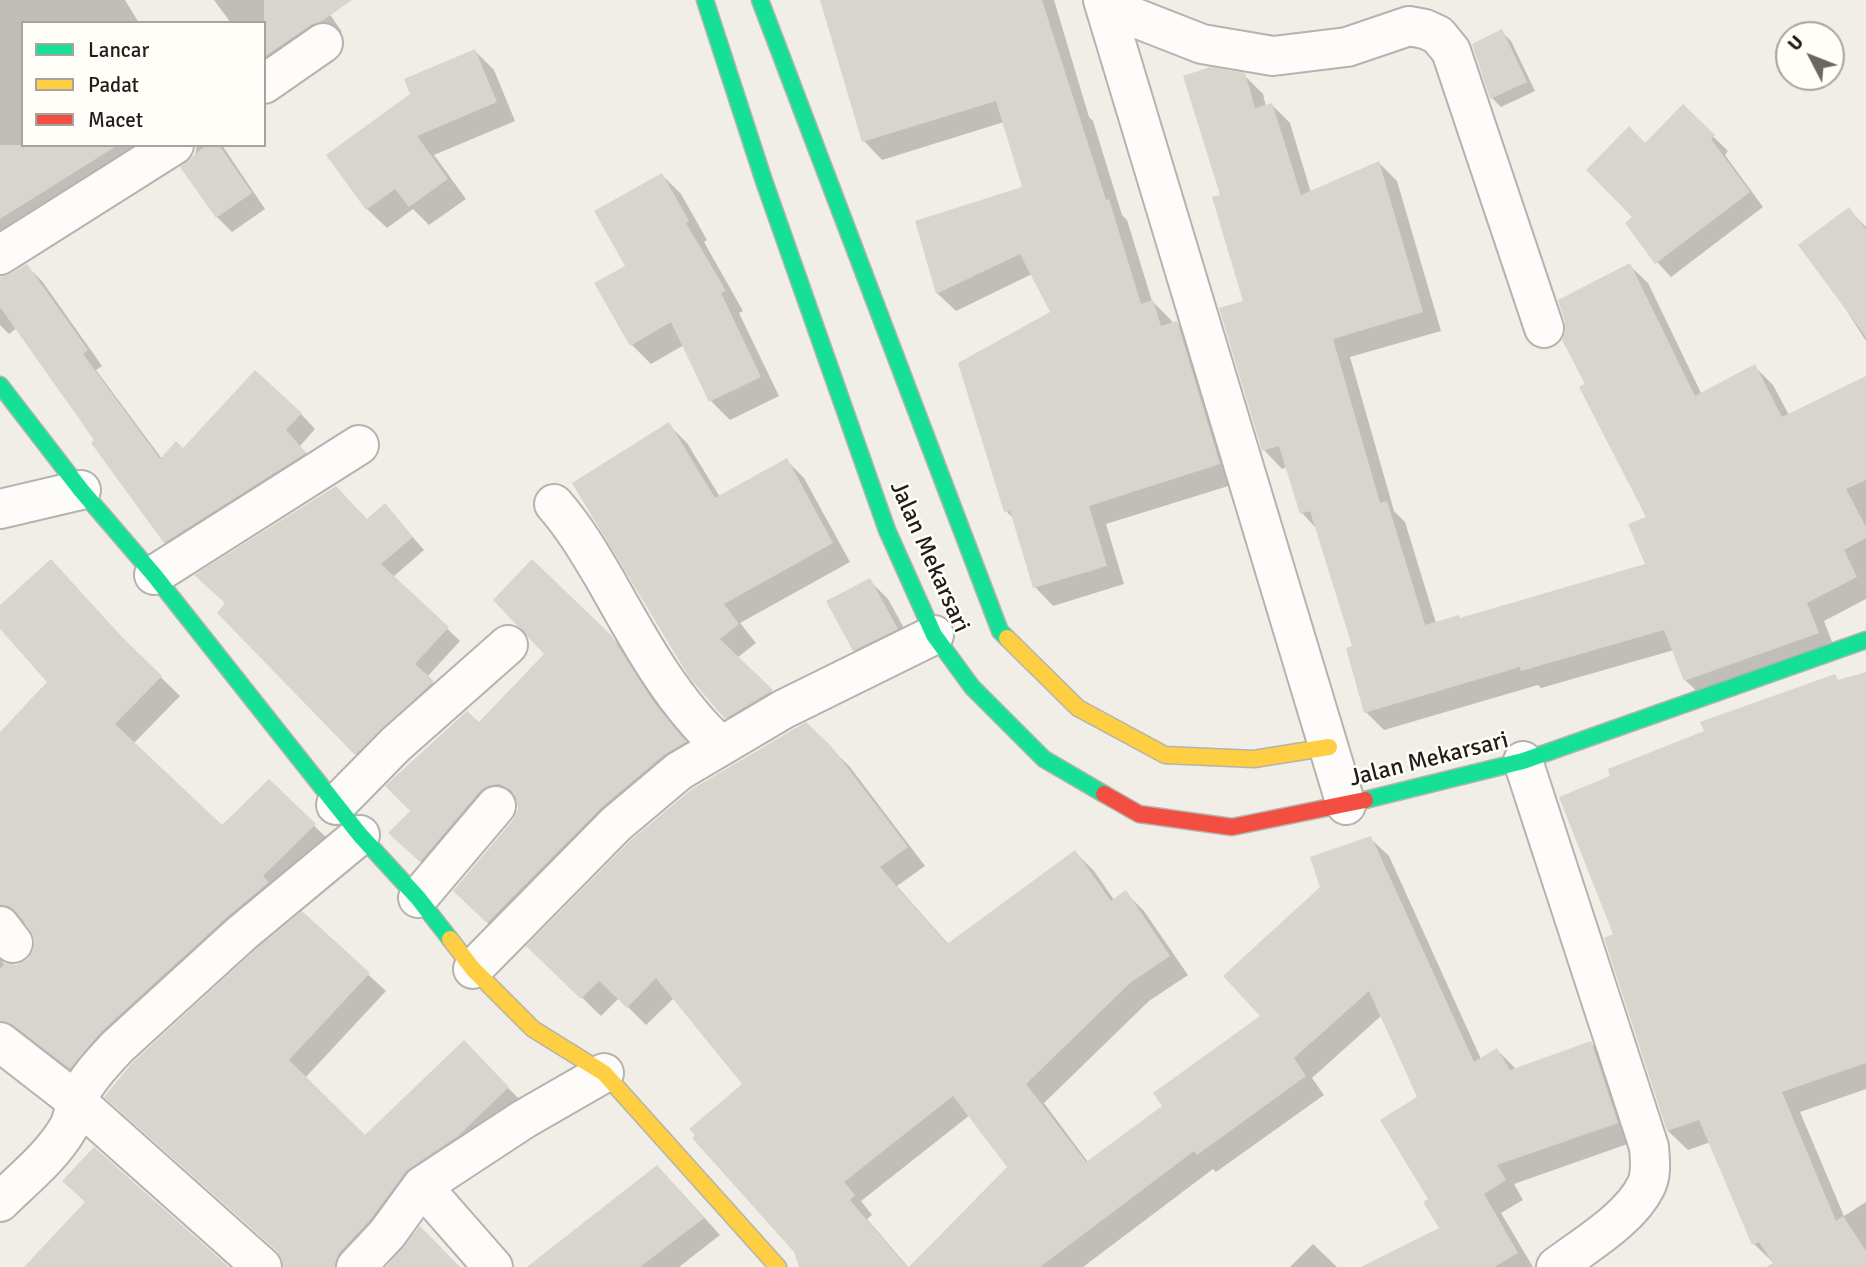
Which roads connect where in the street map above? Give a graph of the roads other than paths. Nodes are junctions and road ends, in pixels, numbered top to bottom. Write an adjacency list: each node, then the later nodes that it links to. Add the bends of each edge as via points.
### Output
1 (705, 0): 16 (street, Jalan Mekarsari, via 887,530)
2 (760, 0): 20 (street, via 1000,631 1078,708 1165,755 1254,759)
3 (1104, 3): 4 (street, via 1202,44 1273,56 1347,47); 20 (street)
4 (1407, 13): 9 (street, via 1438,35 1451,51)
5 (323, 43): 6 (street)
6 (266, 83)
7 (171, 147): 8 (street)
8 (0, 255)
9 (1544, 328)
10 (0, 385): 12 (street)
11 (359, 445): 15 (street)
12 (80, 490): 14 (street); 15 (street)
13 (555, 505): 19 (street, via 586,545 675,694)
14 (0, 509)
15 (155, 575): 22 (street)
16 (934, 635): 19 (street); 23 (street, Jalan Mekarsari, via 972,687 1044,759 1139,814 1232,827)
17 (1866, 640): 21 (street, Jalan Mekarsari)
18 (508, 645): 22 (street, via 396,744)
19 (720, 745): 27 (street, via 679,771 616,824)
20 (1329, 747): 23 (street)
21 (1523, 761): 23 (street, Jalan Mekarsari); 37 (street, via 1649,1147 1651,1166 1647,1184 1626,1213)
22 (336, 805): 25 (street)
23 (1346, 805)
24 (496, 806): 26 (street)
25 (360, 835): 26 (street); 30 (street, via 117,1046)
26 (418, 898): 27 (street)
27 (473, 970): 29 (street, via 533,1029)
28 (0, 1042): 30 (street)
29 (604, 1073): 31 (street); 36 (street)
30 (76, 1101): 32 (street, via 68,1129); 33 (street)
31 (422, 1186): 34 (street); 35 (street)
32 (0, 1202)
33 (262, 1267)
34 (356, 1267)
35 (493, 1267)
36 (778, 1267)
37 (1556, 1267)

